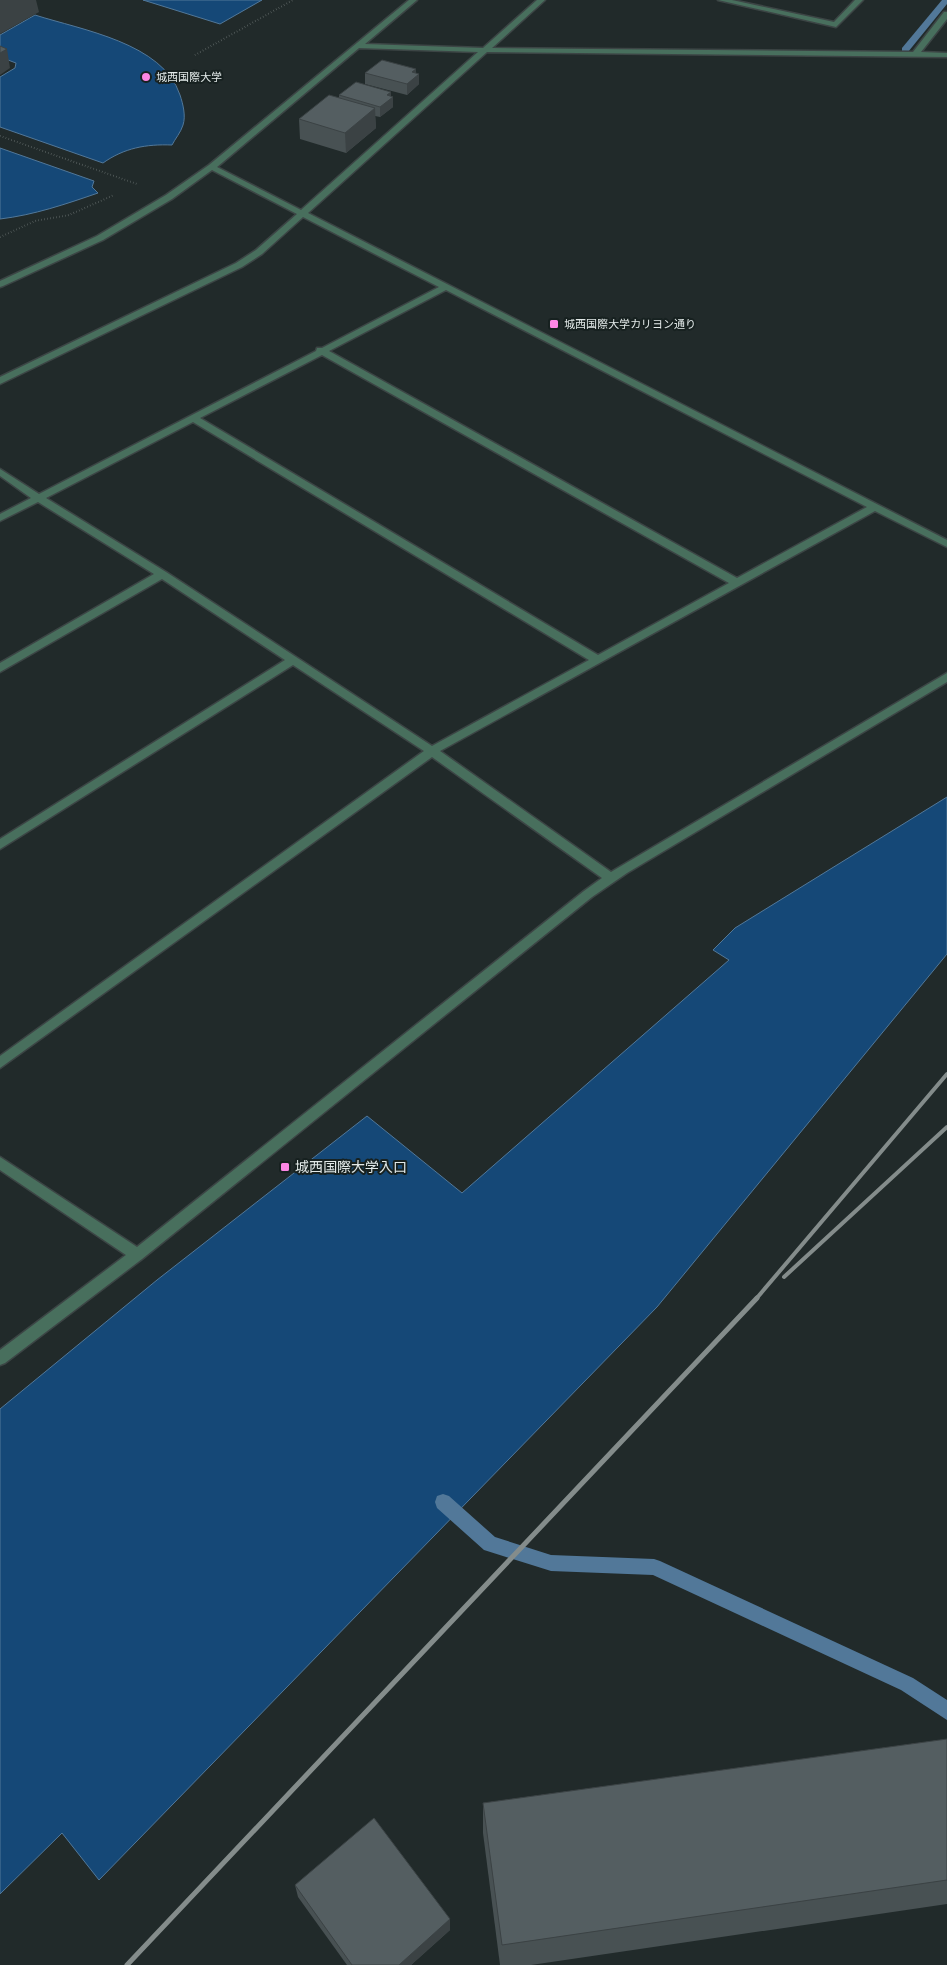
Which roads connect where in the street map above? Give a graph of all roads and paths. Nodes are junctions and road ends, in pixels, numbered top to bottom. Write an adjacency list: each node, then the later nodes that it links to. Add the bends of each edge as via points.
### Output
1 (293, 0): 9 (path)
2 (413, 0): 7 (street)
3 (541, 0): 8 (street)
4 (722, 0): 5 (street, via 836,25)
5 (859, 0)
6 (947, 14): 10 (street)
7 (356, 46): 8 (street); 13 (street)
8 (485, 50): 10 (street); 16 (street)
9 (195, 55)
10 (915, 55): 11 (street)
11 (947, 56)
12 (0, 136): 14 (path, via 137,185)
13 (212, 167): 16 (street); 18 (street, via 100,238)
14 (129, 188)
15 (120, 192): 17 (path, via 68,215 35,221)
16 (302, 214): 19 (street); 21 (street, via 239,265)
17 (0, 237)
18 (0, 284)
19 (446, 287): 20 (street); 25 (street)
20 (320, 350): 22 (street); 29 (street)
21 (0, 381)
22 (192, 417): 24 (street); 31 (street)
23 (0, 472): 24 (street)
24 (38, 498): 26 (street); 28 (street)
25 (876, 506): 27 (street); 29 (street)
26 (0, 518)
27 (947, 544)
28 (162, 574): 30 (street); 32 (street)
29 (737, 583): 31 (street)
30 (292, 660): 34 (street); 35 (street)
31 (598, 660): 34 (street)
32 (0, 668)
33 (947, 677): 36 (street)
34 (432, 752): 36 (street); 37 (street)
35 (0, 845)
36 (611, 878): 39 (street)
37 (0, 1063)
38 (0, 1162): 39 (street)
39 (136, 1255): 40 (street)
40 (0, 1358)

